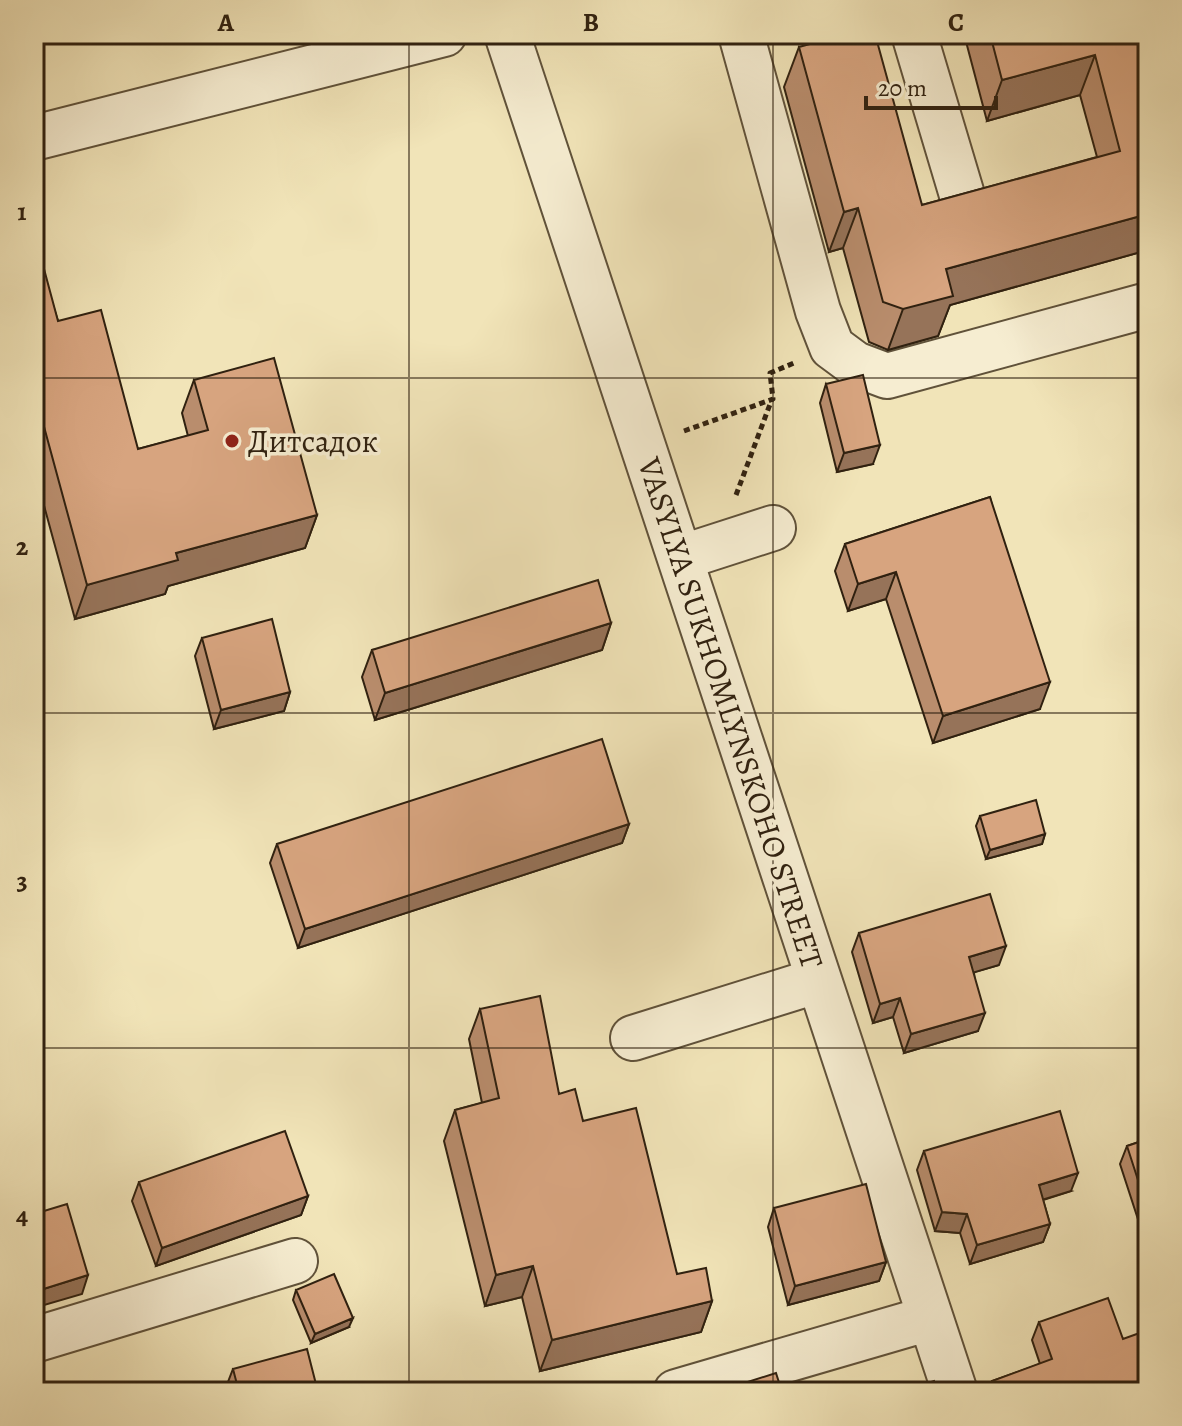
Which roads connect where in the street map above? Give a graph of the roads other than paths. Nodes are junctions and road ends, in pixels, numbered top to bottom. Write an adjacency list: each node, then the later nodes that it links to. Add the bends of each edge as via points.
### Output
1 (444, 34): 5 (street)
2 (507, 34): 9 (street, VASYLYA SUKHOMLYNSKOHO STREET)
3 (741, 34): 7 (street, via 818,311 832,347 855,364 887,376)
4 (914, 34): 6 (street)
5 (34, 138)
6 (962, 195)
7 (1148, 305)
8 (773, 528): 9 (street)
9 (698, 552): 10 (street, VASYLYA SUKHOMLYNSKOHO STREET)
10 (819, 980): 11 (street); 13 (street, VASYLYA SUKHOMLYNSKOHO STREET)
11 (633, 1038)
12 (295, 1261): 14 (street)
13 (930, 1318): 15 (street); 16 (street, VASYLYA SUKHOMLYNSKOHO STREET)
14 (34, 1340)
15 (676, 1392)
16 (955, 1392)

